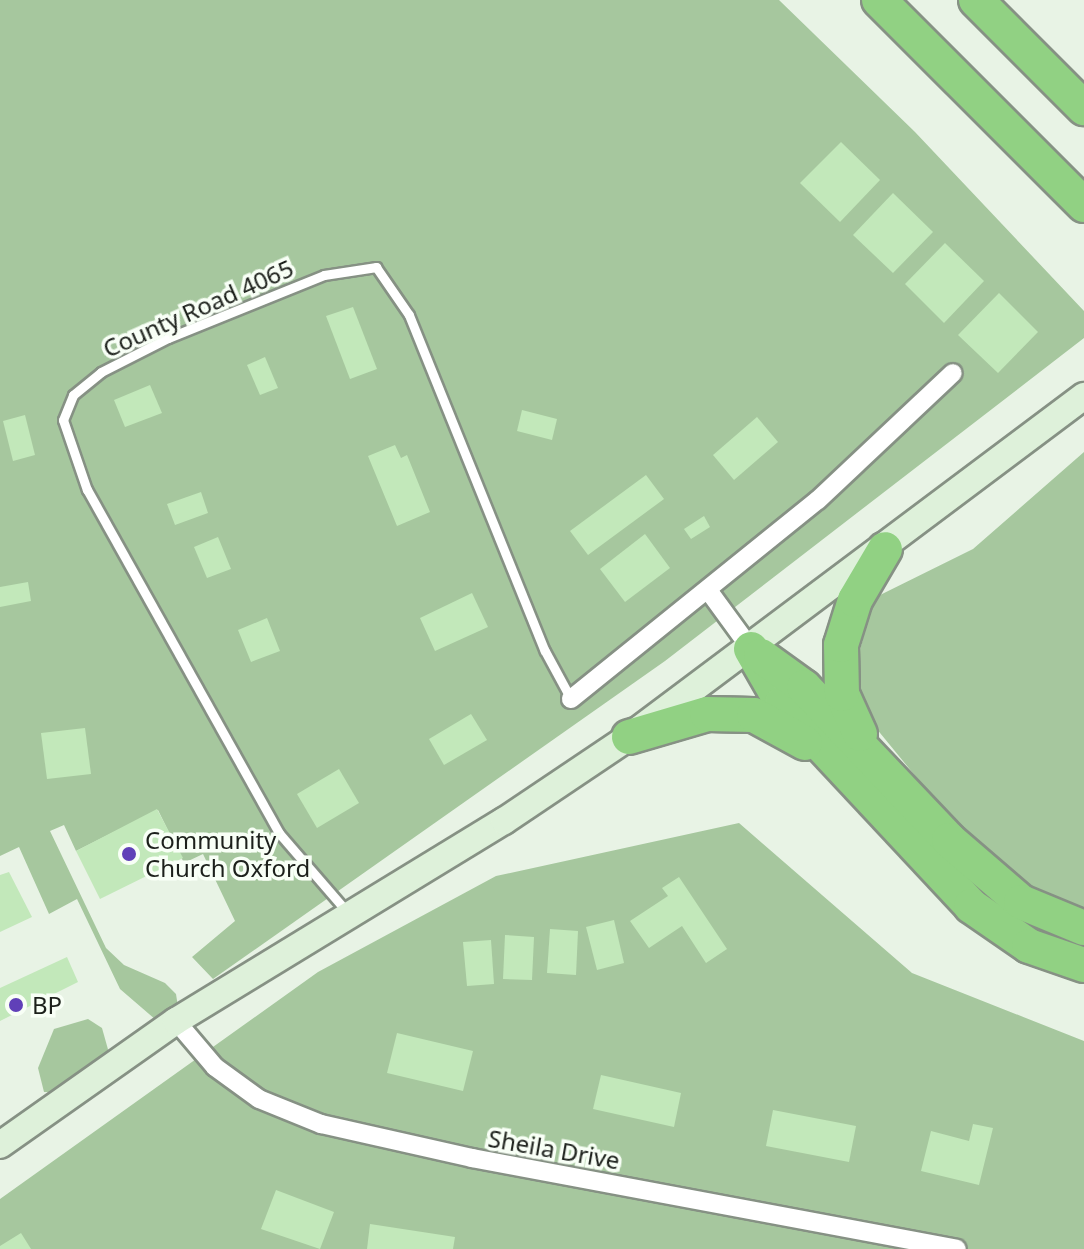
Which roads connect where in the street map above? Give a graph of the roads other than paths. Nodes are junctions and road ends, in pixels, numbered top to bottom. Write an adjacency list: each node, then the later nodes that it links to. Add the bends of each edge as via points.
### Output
1 (879, 0): 4 (highway)
2 (976, 0): 3 (highway)
3 (1084, 108)
4 (1084, 205)
5 (953, 373): 8 (street, via 858,465)
6 (1084, 396): 7 (main road)
7 (885, 549): 9 (main road); 12 (highway, via 855,600 841,645 842,694)
8 (708, 590): 9 (street); 10 (street)
9 (751, 649): 11 (main road); 12 (highway, via 782,703)
10 (571, 699): 13 (lane, County Road 4065, via 545,651 409,315 376,267 324,275 168,338 101,372 73,395 63,420 87,490 279,833)
11 (629, 737): 12 (highway, via 707,714 754,715); 13 (main road)
12 (856, 763): 14 (highway, via 1021,902); 15 (highway, via 971,906 1029,946)
13 (349, 915): 16 (main road)
14 (1084, 928)
15 (1084, 965)
16 (176, 1021): 17 (main road); 18 (street, Sheila Drive, via 215,1067 259,1099 321,1124)
17 (0, 1145)
18 (884, 1244): 19 (street, Sheila Drive)
19 (957, 1249)

